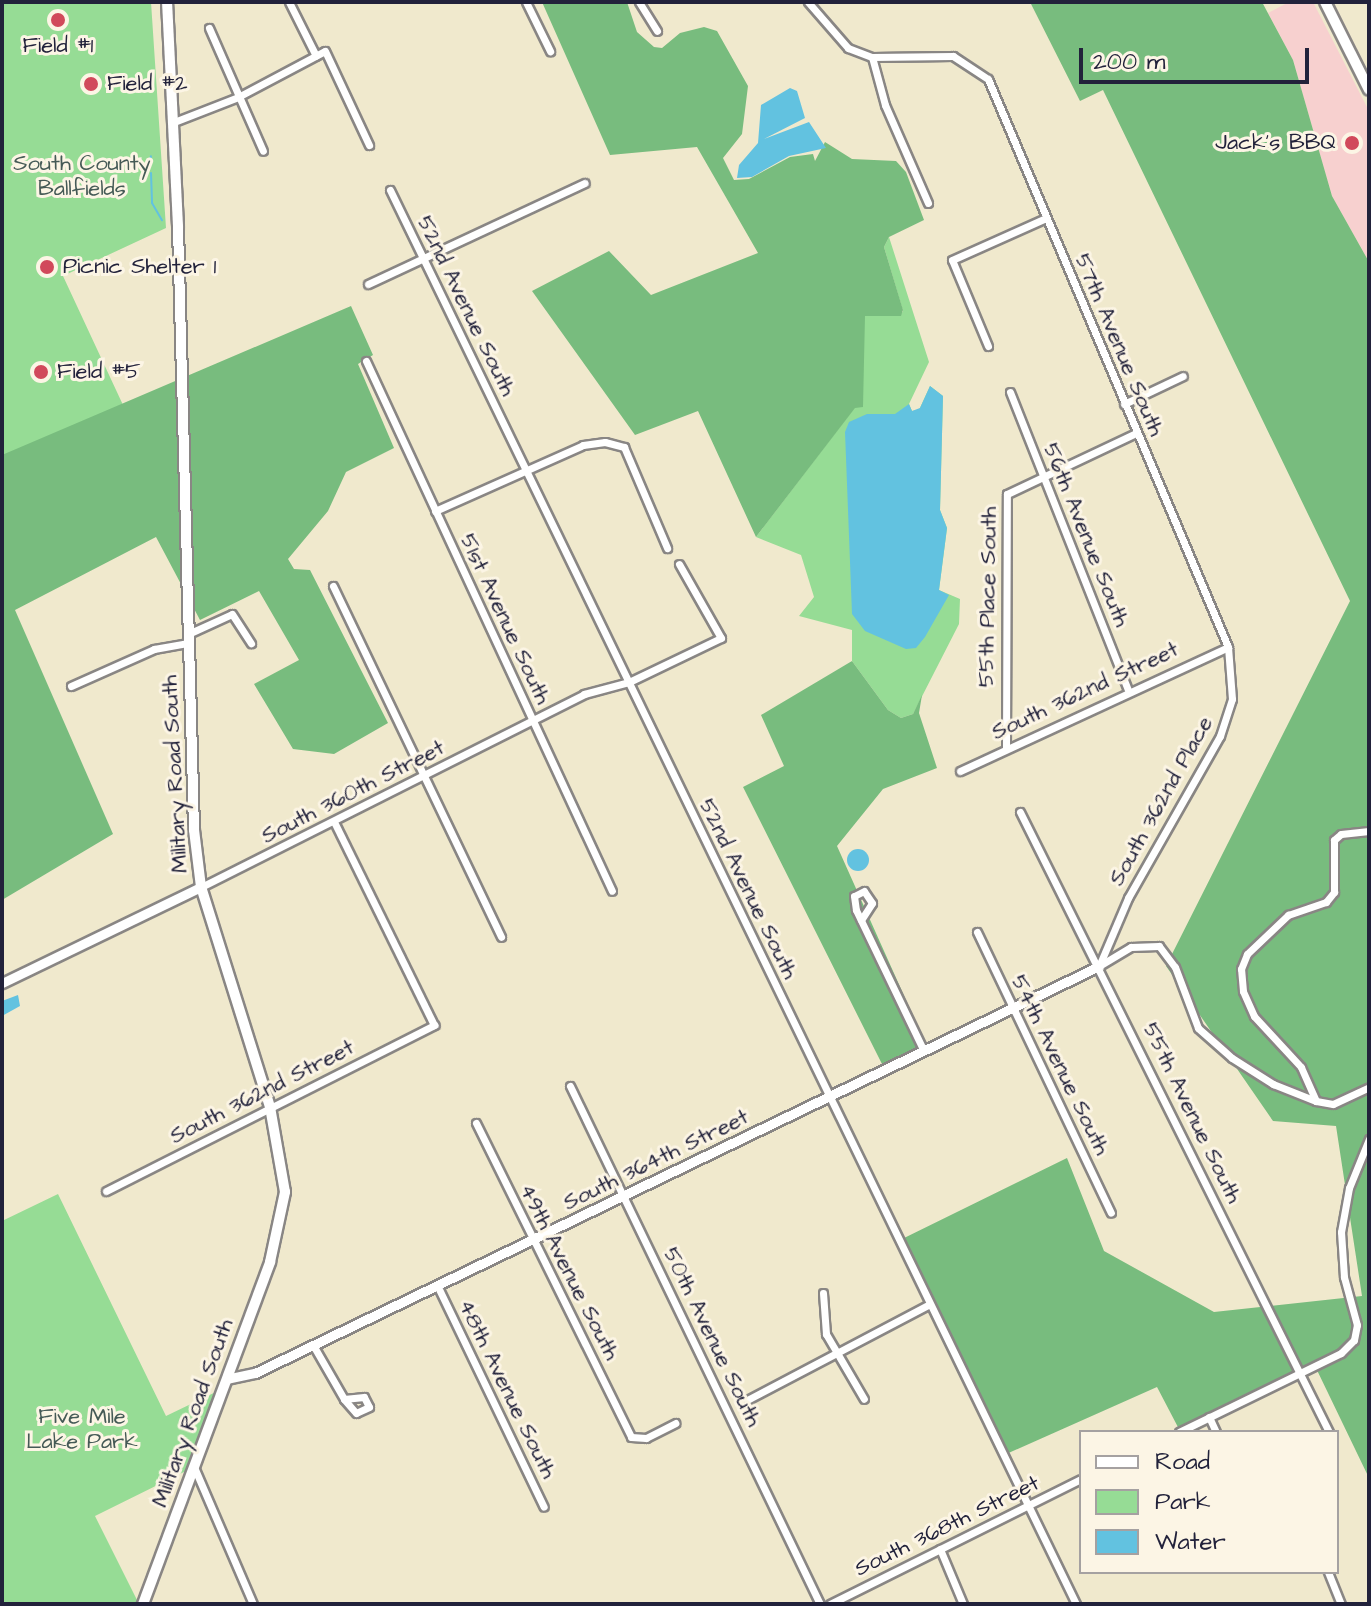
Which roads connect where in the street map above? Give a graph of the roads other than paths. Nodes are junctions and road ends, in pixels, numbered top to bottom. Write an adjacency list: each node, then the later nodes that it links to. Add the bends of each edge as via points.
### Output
1 (167, 2): 14 (main road, Military Road South)
2 (289, 2): 10 (street)
3 (526, 2): 9 (street)
4 (639, 2): 8 (street)
5 (808, 2): 11 (street, via 840,44)
6 (1325, 2): 12 (main road)
7 (209, 28): 13 (street)
8 (657, 31)
9 (550, 51)
10 (316, 56): 13 (street); 15 (street, via 325,51)
11 (872, 57): 19 (street, via 885,105); 20 (street, 57th Avenue South, via 953,56 988,79)
12 (1369, 90)
13 (238, 97): 14 (street); 16 (street)
14 (174, 122): 35 (main road, Military Road South)
15 (369, 145)
16 (263, 151)
17 (585, 183): 21 (street)
18 (390, 190): 21 (street, 52nd Avenue South)
19 (928, 203)
20 (1046, 218): 23 (street, via 952,260); 27 (street, 57th Avenue South)
21 (421, 258): 22 (street); 29 (street, 52nd Avenue South)
22 (368, 284)
23 (988, 346)
24 (366, 361): 31 (street, 51st Avenue South)
25 (1183, 376): 27 (street)
26 (1010, 392): 30 (street, 56th Avenue South)
27 (1124, 404): 28 (street, 57th Avenue South)
28 (1136, 433): 30 (street); 37 (street, 57th Avenue South)
29 (527, 469): 31 (street); 32 (street, via 583,445 605,442 624,447); 38 (street, 52nd Avenue South)
30 (1043, 476): 40 (street, 56th Avenue South); 42 (street, 55th Place South, via 1007,494)
31 (435, 511): 41 (street, 51st Avenue South)
32 (667, 548)
33 (679, 564): 38 (street, South 360th Street, via 721,638)
34 (333, 586): 44 (street)
35 (188, 639): 36 (street, via 232,614); 39 (street); 48 (main road, Military Road South, via 192,793)
36 (251, 643)
37 (1228, 647): 40 (street, South 362nd Street); 53 (street, South 362nd Place, via 1232,699 1220,736 1128,898)
38 (629, 682): 41 (street, South 360th Street, via 584,694); 59 (street, 52nd Avenue South)
39 (71, 686)
40 (1129, 692): 42 (street, South 362nd Street, via 1037,739)
41 (533, 721): 44 (street, South 360th Street); 49 (street, 51st Avenue South)
42 (1006, 748): 43 (street, South 362nd Street)
43 (960, 771)
44 (423, 777): 46 (street, South 360th Street); 52 (street)
45 (1020, 812): 53 (street, 55th Avenue South)
46 (334, 822): 48 (street, South 360th Street); 62 (street, South 362nd Street, via 434,1025)
47 (1369, 831): 61 (street, via 1341,834 1334,840 1334,892 1326,902 1288,915 1247,954 1241,969 1254,1016 1301,1067)
48 (201, 887): 54 (street, South 360th Street); 62 (main road, Military Road South)
49 (612, 891)
50 (861, 920): 56 (street)
51 (977, 932): 55 (street, 54th Avenue South)
52 (501, 937)
53 (1099, 966): 55 (street, South 364th Street); 61 (street, via 1131,947 1159,946 1175,967 1193,1019 1205,1036 1266,1080); 74 (street, 55th Avenue South)
54 (2, 983)
55 (1011, 1007): 56 (street, South 364th Street); 67 (street, 54th Avenue South)
56 (923, 1049): 59 (street, South 364th Street)
57 (570, 1086): 66 (street, 50th Avenue South)
58 (1369, 1087): 60 (street)
59 (828, 1096): 66 (street, South 364th Street); 71 (street, 52nd Avenue South)
60 (1365, 1096): 61 (street, via 1333,1104)
61 (1316, 1101)
62 (270, 1107): 65 (street, South 362nd Street); 75 (main road, Military Road South, via 285,1174 282,1216)
63 (476, 1123): 68 (street, 49th Avenue South)
64 (1369, 1139): 74 (street, via 1349,1188 1341,1232 1357,1335 1346,1349)
65 (106, 1191)
66 (622, 1197): 68 (street, South 364th Street); 92 (street, 50th Avenue South)
67 (1111, 1213)
68 (531, 1240): 69 (street, South 364th Street); 80 (street, 49th Avenue South, via 631,1437 646,1438)
69 (437, 1285): 72 (street, South 364th Street); 87 (street, 48th Avenue South)
70 (823, 1293): 73 (street, via 826,1334)
71 (930, 1304): 73 (street); 86 (street, 52nd Avenue South)
72 (313, 1345): 75 (street, South 364th Street, via 255,1373); 76 (street)
73 (840, 1350): 77 (street); 78 (street)
74 (1301, 1372): 79 (street); 83 (street, 55th Avenue South)
75 (226, 1379): 84 (main road, Military Road South)
76 (344, 1399)
77 (749, 1399)
78 (864, 1399)
79 (1209, 1417): 81 (street); 82 (street)
80 (675, 1423)
81 (1183, 1430)
82 (1215, 1430)
83 (1328, 1430)
84 (194, 1467): 90 (main road, Military Road South); 91 (street)
85 (1079, 1480): 86 (street, South 368th Street)
86 (1029, 1505): 88 (street, South 368th Street); 95 (street, 52nd Avenue South)
87 (544, 1507)
88 (940, 1549): 93 (street, South 368th Street); 94 (street)
89 (1329, 1574): 96 (street)
90 (143, 1604)
91 (253, 1604)
92 (820, 1604)
93 (830, 1604)
94 (963, 1604)
95 (1076, 1604)
96 (1341, 1604)

